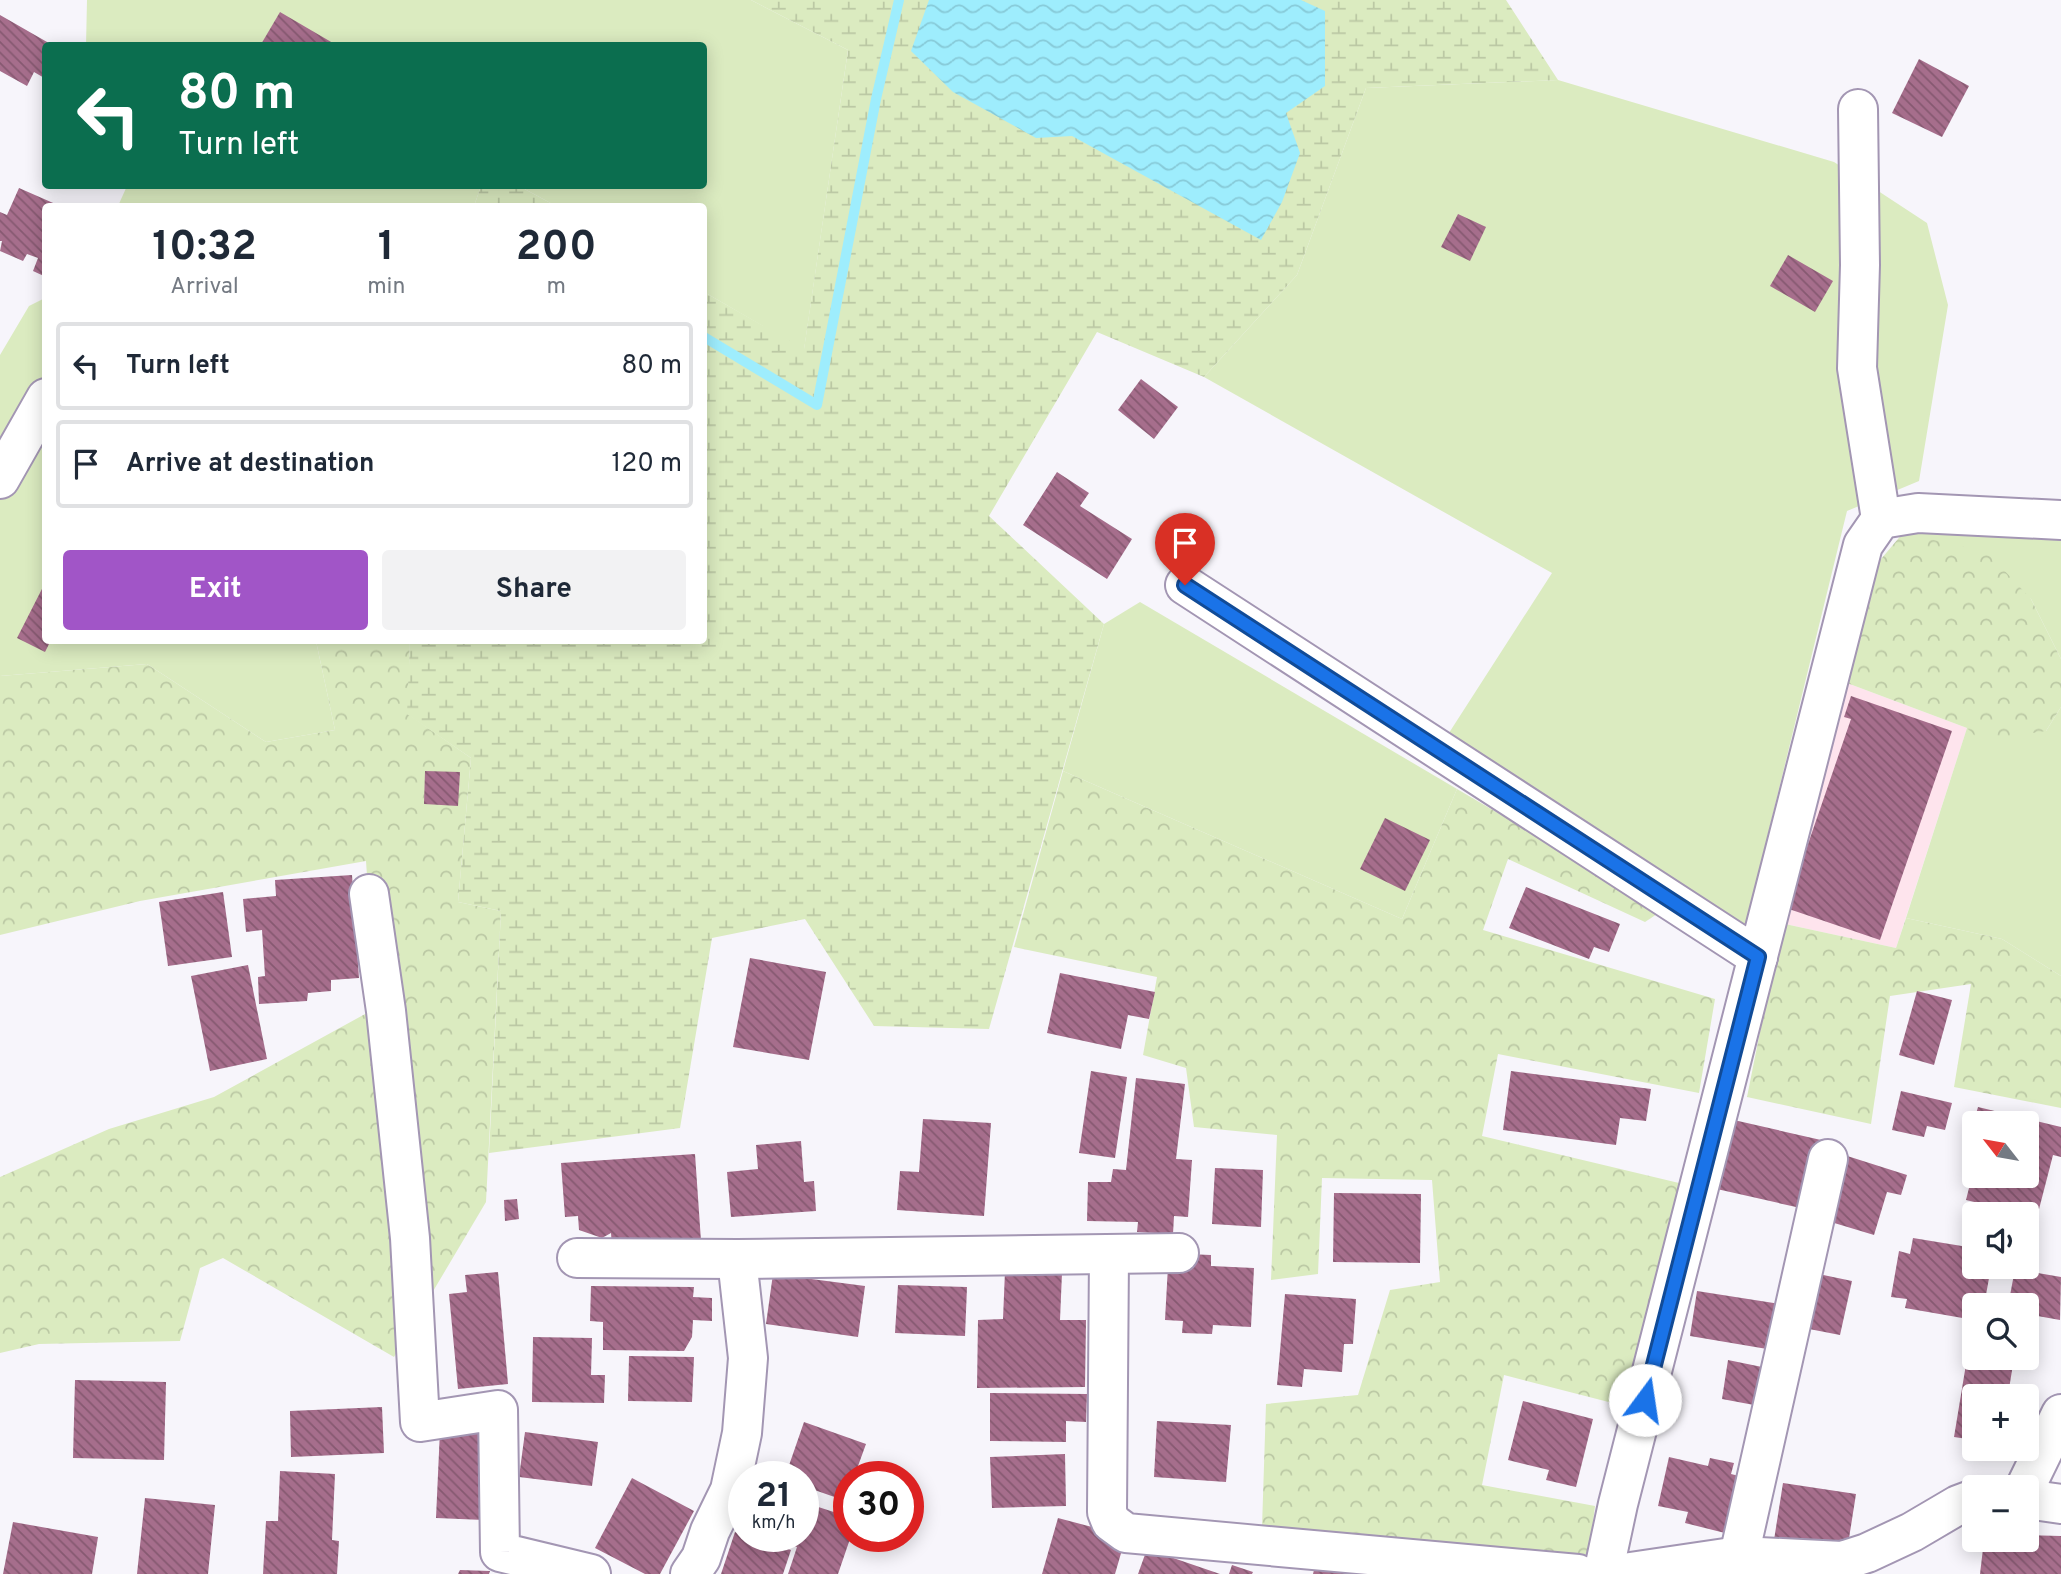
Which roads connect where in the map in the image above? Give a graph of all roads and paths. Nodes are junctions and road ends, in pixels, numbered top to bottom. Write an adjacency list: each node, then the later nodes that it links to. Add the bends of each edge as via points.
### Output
1 (1858, 109): 4 (street, via 1857,368)
2 (42, 405): 3 (street)
3 (0, 479)
4 (1881, 519): 5 (street, via 1918,513); 8 (street, via 1863,545)
5 (2061, 520)
6 (1185, 585): 8 (street)
7 (369, 894): 20 (street, via 410,1238 420,1422 498,1410 500,1552)
8 (1758, 957): 23 (street)
9 (1828, 1159): 19 (street)
10 (1179, 1253): 11 (street)
11 (1109, 1255): 13 (street); 22 (street, via 1107,1512 1111,1522 1126,1533)
12 (577, 1258): 13 (street)
13 (737, 1259): 21 (street, via 748,1358 742,1433 730,1490)
14 (2061, 1414): 15 (street)
15 (2031, 1475)
16 (2039, 1501): 18 (street)
17 (1962, 1504): 19 (street, via 1912,1532 1842,1561)
18 (2061, 1504)
19 (1739, 1556): 24 (street)
20 (591, 1574)
21 (690, 1574)
22 (1578, 1574)
23 (1603, 1574)
24 (1617, 1574)

